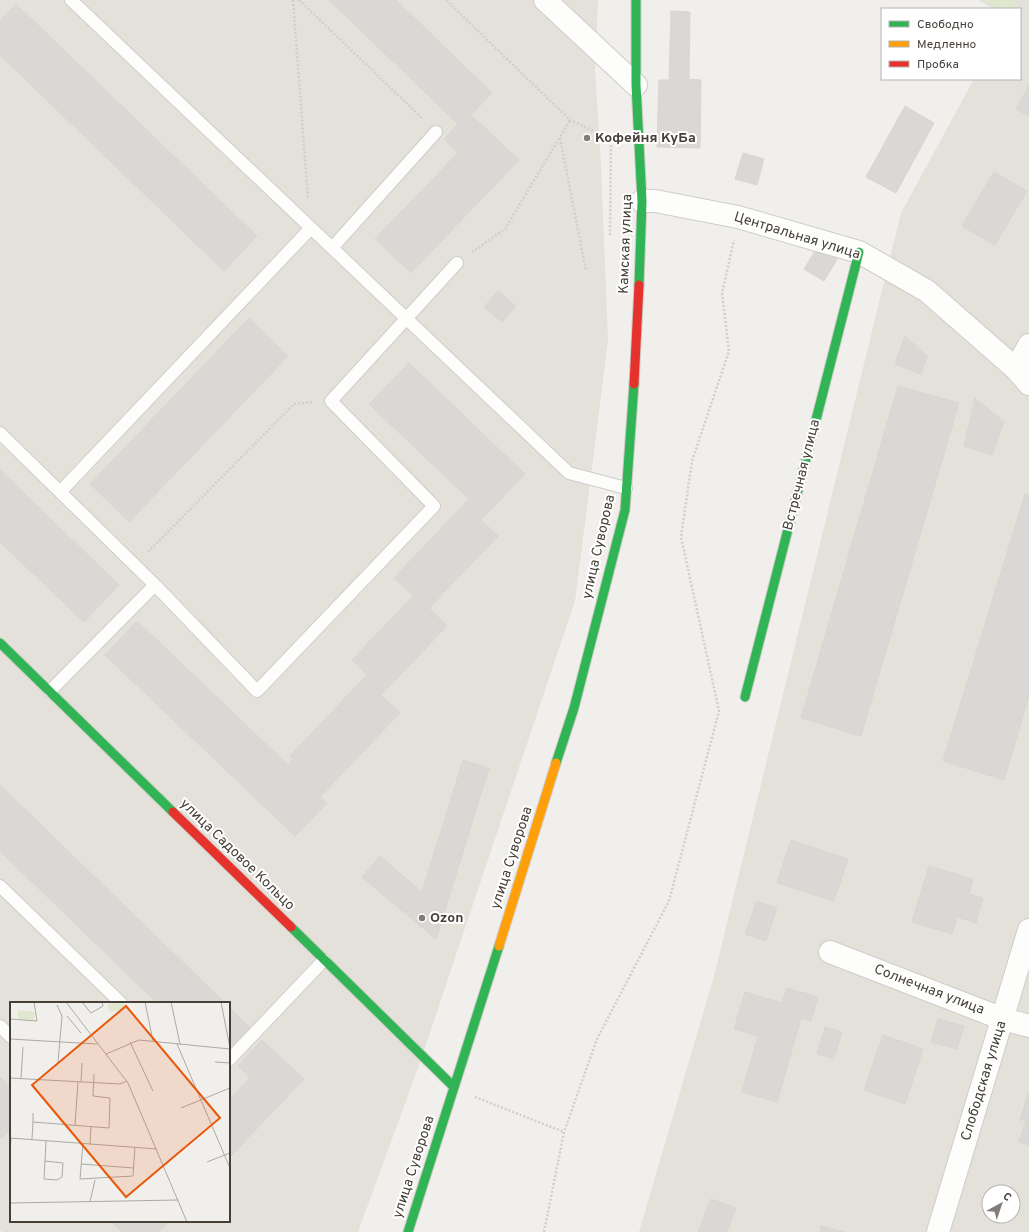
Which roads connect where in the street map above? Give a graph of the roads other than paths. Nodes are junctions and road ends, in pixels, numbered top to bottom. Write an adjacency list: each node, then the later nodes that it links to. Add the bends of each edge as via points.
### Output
1 (71, 0): 7 (lane)
2 (545, 0): 4 (street)
3 (636, 0): 4 (street, Камская улица)
4 (636, 85): 6 (street, Камская улица)
5 (436, 132): 8 (lane)
6 (642, 201): 9 (street, Центральная улица, via 738,217); 15 (street, Камская улица, via 637,346)
7 (311, 228): 8 (lane); 16 (lane)
8 (332, 248): 11 (lane)
9 (859, 252): 13 (street, Центральная улица, via 928,291); 20 (street, Встречная улица)
10 (457, 263): 11 (lane)
11 (406, 319): 15 (lane, via 569,473); 17 (lane, via 331,401 434,506 257,692)
12 (1029, 345): 13 (street)
13 (1022, 376)
14 (0, 433): 16 (lane)
15 (626, 488): 31 (street, улица Суворова, via 625,510 574,708)
16 (60, 492): 17 (lane)
17 (155, 585): 19 (lane)
18 (3, 650): 19 (street, улица Садовое Кольцо)
19 (50, 692): 24 (street, улица Садовое Кольцо)
20 (745, 697)
21 (0, 886): 25 (lane)
22 (1029, 930): 26 (street, Слободская улица)
23 (830, 952): 26 (street, Солнечная улица)
24 (324, 960): 30 (lane); 31 (street, улица Садовое Кольцо)
25 (120, 1002)
26 (1003, 1019): 28 (street, Солнечная улица); 33 (street, Слободская улица)
27 (0, 1026): 29 (lane)
28 (1029, 1026)
29 (10, 1036)
30 (230, 1059)
31 (454, 1087): 32 (street, улица Суворова)
32 (408, 1232)
33 (938, 1232)

